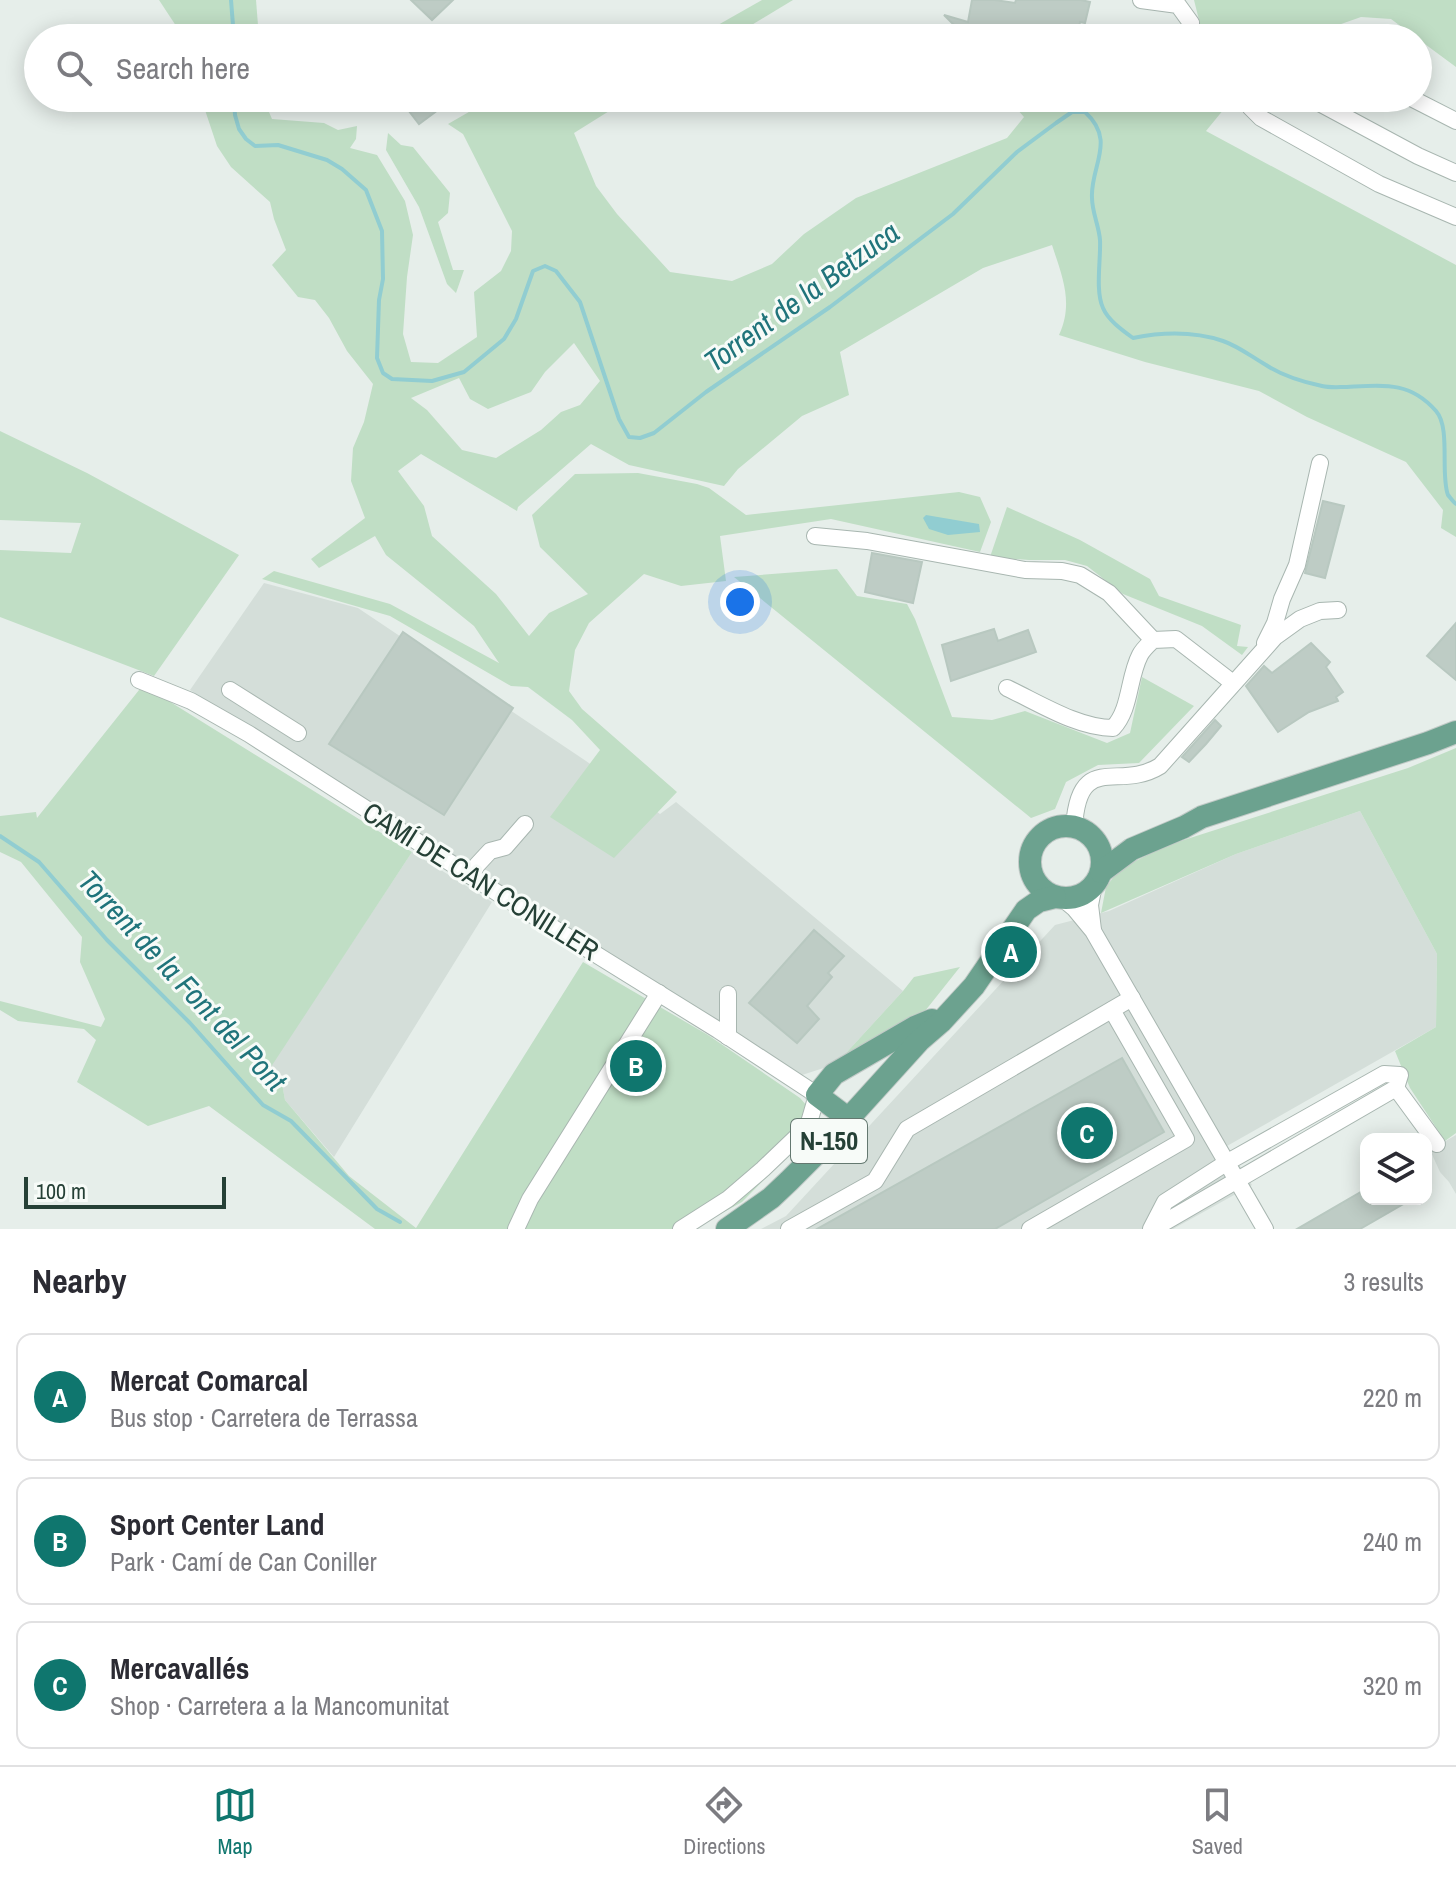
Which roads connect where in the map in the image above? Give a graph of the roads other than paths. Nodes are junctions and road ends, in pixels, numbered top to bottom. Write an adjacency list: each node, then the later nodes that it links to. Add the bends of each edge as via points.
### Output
1 (1141, 0): 2 (street, via 1178,5)
2 (1191, 24)
3 (1432, 109): 6 (street)
4 (1255, 112): 8 (street, via 1379,184)
5 (1336, 112): 7 (street)
6 (1456, 121)
7 (1456, 173)
8 (1456, 217)
9 (1320, 463): 13 (street, via 1297,565)
10 (815, 536): 12 (street, via 1080,575 1109,593)
11 (1338, 610): 13 (street, via 1300,619)
12 (1153, 640): 15 (street, via 1176,639); 16 (street, via 1141,653 1121,719 1113,728 1084,723)
13 (1261, 652): 15 (street)
14 (139, 680): 19 (street, CAMÍ DE CAN CONILLER, via 191,701)
15 (1233, 683): 24 (street, via 1160,766 1140,776 1105,776 1087,785 1078,800)
16 (1007, 688)
17 (230, 690): 18 (street)
18 (260, 709): 19 (street); 21 (street)
19 (245, 732): 26 (street, CAMÍ DE CAN CONILLER)
20 (1456, 732): 22 (main road, N-150)
21 (298, 733)
22 (1202, 817): 24 (main road, N-150, via 1181,818 1115,842); 27 (main road, N-150, via 1132,849)
23 (525, 824): 26 (street, via 505,847 490,851)
24 (1082, 831): 25 (main road, N-150, via 1056,828 1044,834 1032,851); 27 (main road, via 1100,851)
25 (1031, 869): 28 (main road, via 1042,890); 34 (main road, N-150, via 1004,923)
26 (471, 876): 30 (street, CAMÍ DE CAN CONILLER)
27 (1097, 879): 28 (main road, N-150, via 1083,894); 29 (street, via 1090,905)
28 (1059, 898): 29 (street); 36 (main road, N-150, via 1039,901 1026,910 974,986)
29 (1093, 931): 32 (street)
30 (659, 993): 35 (street, CAMÍ DE CAN CONILLER); 43 (street)
31 (728, 994): 35 (street)
32 (1132, 998): 33 (street); 41 (street)
33 (1112, 1010): 46 (street, via 907,1129 875,1181); 47 (street, via 1186,1139)
34 (933, 1019): 36 (main road, N-150); 38 (main road, via 834,1074)
35 (728, 1037): 38 (street, CAMÍ DE CAN CONILLER)
36 (919, 1041): 39 (main road, N-150)
37 (1396, 1088): 40 (street); 41 (street, via 1400,1075 1384,1074); 42 (street)
38 (817, 1095): 39 (main road); 44 (street, via 808,1126 728,1199)
39 (849, 1119): 45 (main road, N-150, via 771,1198)
40 (1437, 1144)
41 (1226, 1163): 42 (street); 48 (street, via 1165,1202)
42 (1236, 1180): 48 (street); 49 (street)
43 (516, 1229)
44 (681, 1229)
45 (727, 1229)
46 (789, 1229)
47 (1030, 1229)
48 (1152, 1229)
49 (1265, 1229)

